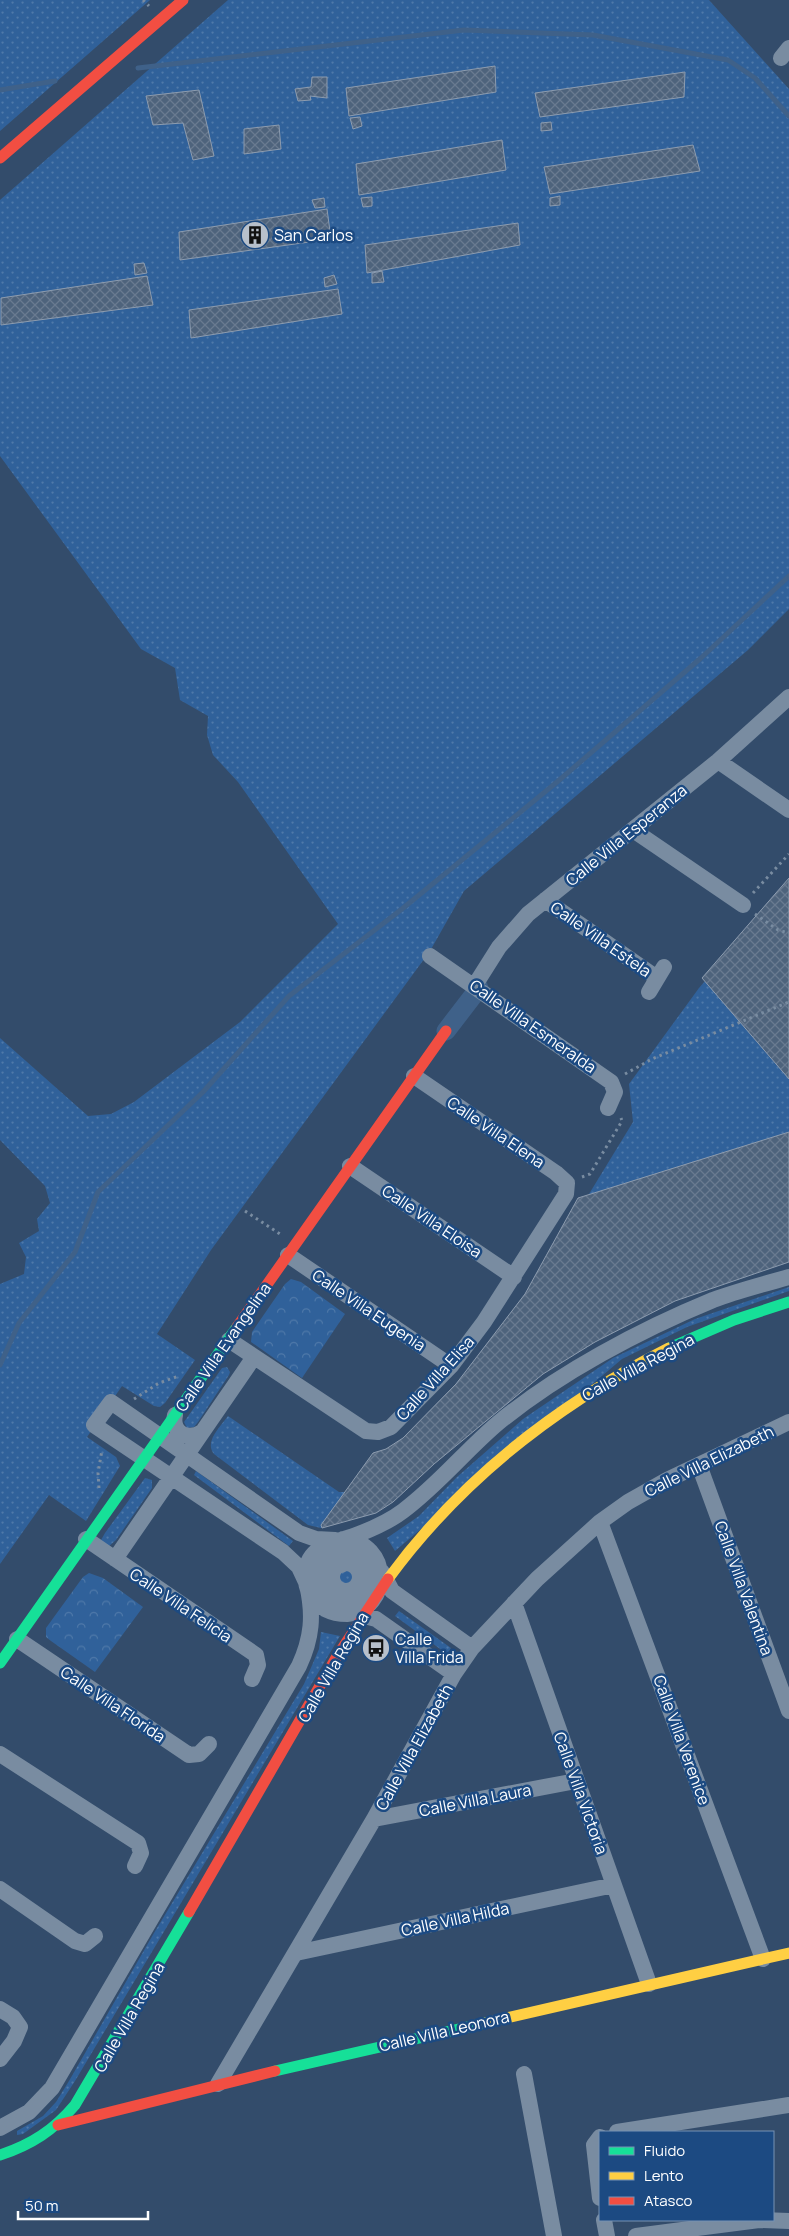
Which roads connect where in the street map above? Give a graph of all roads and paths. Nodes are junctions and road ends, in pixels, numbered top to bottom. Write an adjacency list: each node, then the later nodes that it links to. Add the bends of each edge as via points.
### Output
1 (183, 0): 2 (street)
2 (0, 158)
3 (789, 697): 4 (street, Calle Villa Esperanza)
4 (718, 761): 5 (street); 6 (street, Calle Villa Esperanza)
5 (789, 810)
6 (633, 830): 8 (street, Calle Villa Esperanza); 9 (street)
7 (789, 854): 9 (path)
8 (545, 900): 12 (street, Calle Villa Estela); 13 (street, Calle Villa Esperanza, via 499,947)
9 (743, 905): 10 (path, via 767,924)
10 (789, 933)
11 (430, 956): 13 (street, Calle Villa Esmeralda)
12 (657, 979)
13 (475, 985): 17 (street, Calle Villa Esmeralda)
14 (789, 1002): 17 (path, via 652,1059)
15 (446, 1031): 16 (street, Calle Villa Evangelina)
16 (414, 1076): 19 (street, Calle Villa Evangelina); 20 (street, Calle Villa Elena, via 556,1173)
17 (611, 1082): 18 (street, Calle Villa Esmeralda, via 615,1092)
18 (610, 1104): 20 (path, via 622,1121 590,1174)
19 (350, 1166): 22 (street, Calle Villa Evangelina); 23 (street, Calle Villa Eloisa)
20 (567, 1188): 23 (street, Calle Villa Elisa)
21 (245, 1211): 22 (path)
22 (292, 1249): 26 (street, Calle Villa Evangelina); 28 (street, Calle Villa Eugenia)
23 (514, 1277): 28 (street, Calle Villa Elisa)
24 (789, 1277): 37 (street, Calle Villa Regina, via 714,1300 638,1334 499,1423 402,1512 368,1531)
25 (789, 1302): 37 (street, Calle Villa Regina, via 710,1328 627,1369 578,1399 512,1448 431,1524)
26 (228, 1340): 27 (street, Calle Villa Elisa); 31 (street, Calle Villa Evangelina)
27 (254, 1357): 28 (street, Calle Villa Elisa, via 372,1432 391,1427); 30 (street, Calle Villa Evangelina)
28 (451, 1366)
29 (789, 1422): 33 (street, Calle Villa Elizabeth)
30 (202, 1432): 31 (street, Calle Villa Evangelina); 31 (street, via 192,1436 182,1434 175,1426)
31 (174, 1458): 32 (street); 32 (street); 32 (street, via 111,1402 94,1426); 36 (street, Calle Villa Evangelina); 37 (street, via 299,1533 316,1539); 37 (street, via 299,1567)
32 (137, 1464): 35 (street)
33 (699, 1464): 34 (street, Calle Villa Elizabeth, via 628,1502); 44 (street, Calle Villa Valentina)
34 (600, 1522): 38 (street, Calle Villa Elizabeth); 55 (street, Calle Villa Verenice)
35 (86, 1540): 36 (street, Calle Villa Felicia); 39 (street)
36 (115, 1559): 43 (street, Calle Villa Felicia, via 256,1655 258,1665)
37 (347, 1577): 40 (street, via 397,1595); 42 (street, via 376,1620); 61 (street, Calle Villa Regina, via 336,1658); 65 (street, Calle Villa Regina, via 312,1614 306,1652 299,1666 52,2088 29,2112)
38 (514, 1603): 40 (street, Calle Villa Elizabeth); 47 (street, Calle Villa Victoria)
39 (16, 1639): 41 (street); 45 (street, Calle Villa Florida, via 189,1755 199,1754)
40 (472, 1648): 42 (street, Calle Villa Elizabeth)
41 (0, 1663)
42 (454, 1674): 48 (street, Calle Villa Elizabeth)
43 (252, 1678)
44 (789, 1711)
45 (209, 1744)
46 (0, 1754): 49 (street, via 138,1843 141,1853)
47 (576, 1781): 48 (street, Calle Villa Laura); 50 (street, Calle Villa Victoria)
48 (374, 1819): 54 (street, Calle Villa Elizabeth)
49 (135, 1866)
50 (614, 1885): 54 (street, Calle Villa Hilda); 56 (street, Calle Villa Victoria)
51 (0, 1889): 52 (street, via 75,1941 85,1944)
52 (96, 1936)
53 (789, 1953): 55 (street, Calle Villa Leonora)
54 (296, 1954): 60 (street, Calle Villa Elizabeth)
55 (763, 1959): 56 (street, Calle Villa Leonora)
56 (649, 1984): 60 (street, Calle Villa Leonora)
57 (0, 2009): 58 (street, via 13,2017 20,2028)
58 (0, 2059)
59 (524, 2074): 75 (street)
60 (218, 2084): 63 (street, Calle Villa Leonora)
61 (83, 2094): 63 (street, via 90,2109); 64 (street, Calle Villa Regina)
62 (789, 2105): 66 (street)
63 (100, 2113): 64 (street, Calle Villa Leonora)
64 (57, 2126): 68 (street, Calle Villa Regina, via 36,2141)
65 (0, 2128)
66 (622, 2131)
67 (599, 2138): 69 (street, via 594,2144)
68 (0, 2155)
69 (599, 2189)
70 (774, 2220): 73 (street)
71 (604, 2221): 76 (street)
72 (756, 2221): 74 (street)
73 (789, 2221)
74 (727, 2230): 77 (street)
75 (554, 2236)
76 (607, 2236)
77 (636, 2236)

